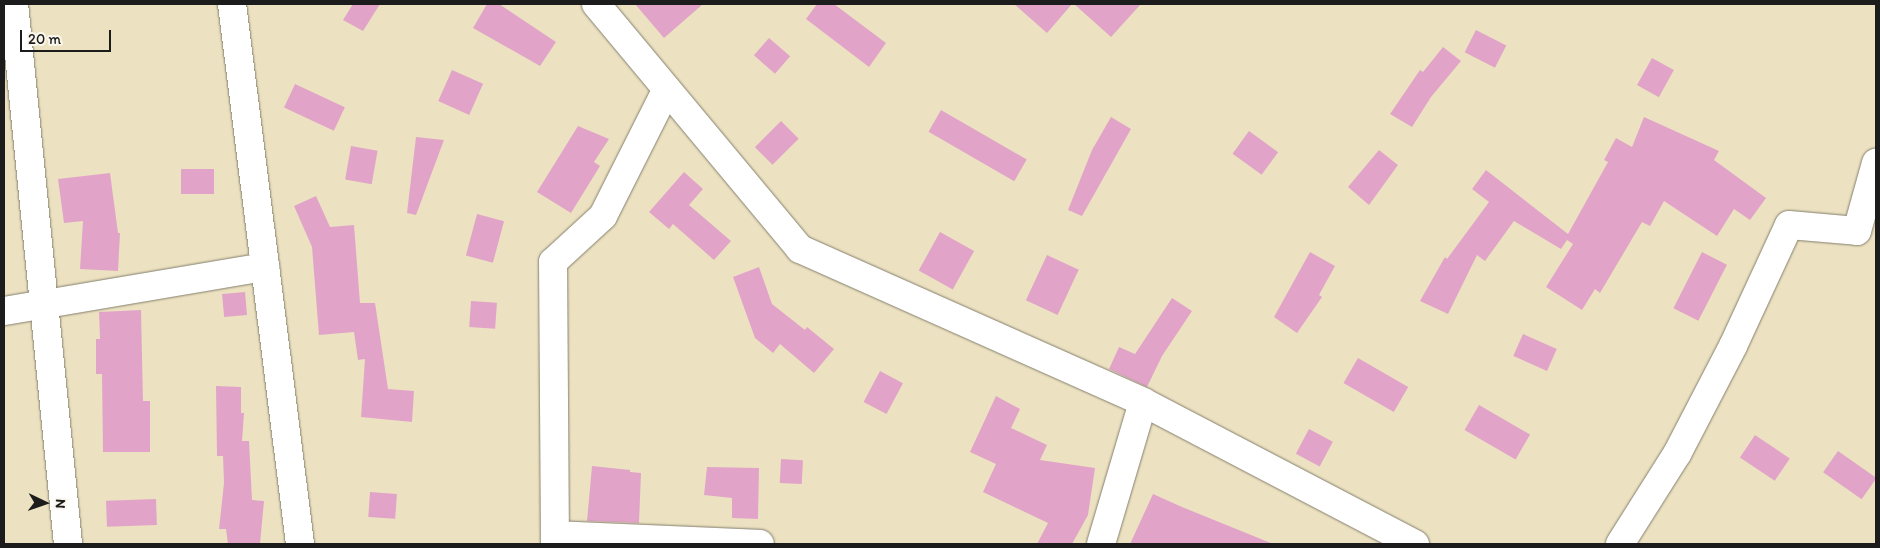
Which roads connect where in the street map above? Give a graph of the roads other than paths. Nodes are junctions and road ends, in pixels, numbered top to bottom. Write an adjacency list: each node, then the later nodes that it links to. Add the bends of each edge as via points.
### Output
1 (14, 4): 7 (street)
2 (232, 4): 6 (street)
3 (596, 4): 4 (street)
4 (667, 89): 9 (street, via 800,249); 10 (street, via 604,216 553,262)
5 (1876, 163): 16 (street, via 1857,231 1789,225 1733,346 1681,445)
6 (265, 267): 7 (street); 12 (street)
7 (44, 306): 8 (street); 11 (street)
8 (4, 312)
9 (1143, 402): 14 (street); 15 (street)
10 (555, 540): 13 (street)
11 (68, 544)
12 (300, 544)
13 (760, 544)
14 (1101, 544)
15 (1415, 544)
16 (1620, 544)

